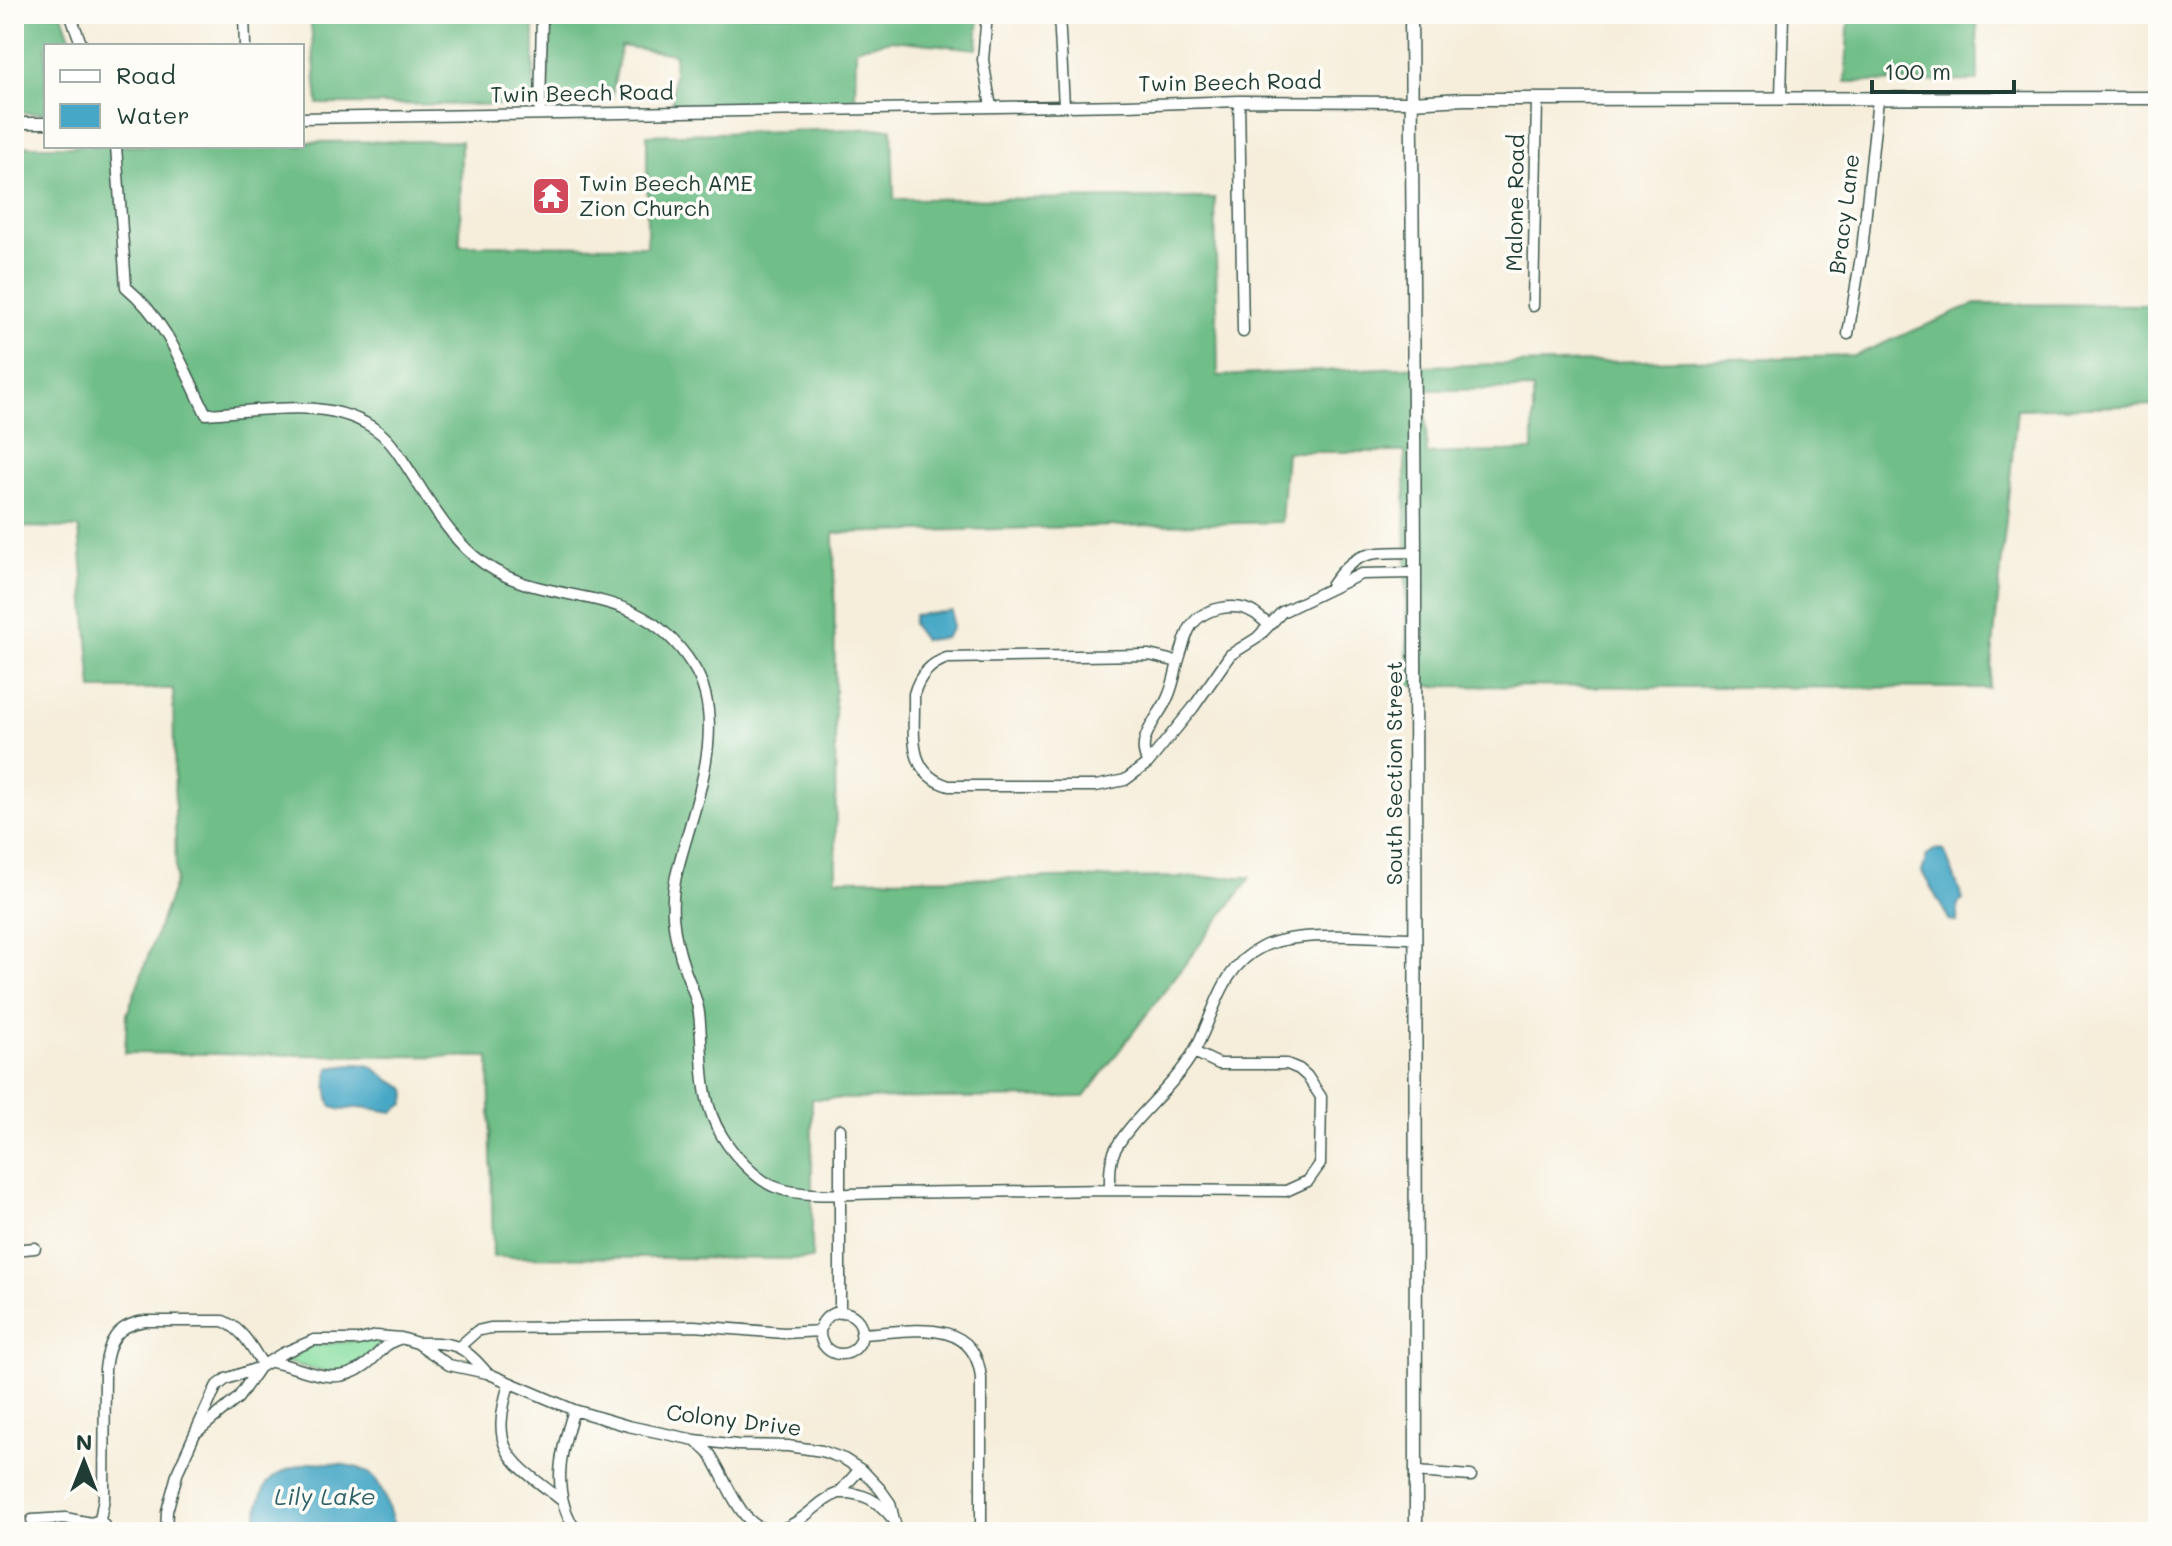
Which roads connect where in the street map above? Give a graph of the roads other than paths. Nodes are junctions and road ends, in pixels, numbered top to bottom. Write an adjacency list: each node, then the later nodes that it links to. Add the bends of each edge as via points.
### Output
1 (70, 14): 8 (street)
2 (244, 14): 9 (street)
3 (542, 14): 18 (street)
4 (987, 14): 17 (street, via 983,60)
5 (1059, 14): 16 (street)
6 (1411, 14): 15 (street, South Section Street)
7 (1783, 14): 11 (street)
8 (81, 44)
9 (245, 44)
10 (2158, 98): 12 (street, Twin Beech Road)
11 (1781, 99): 12 (street, Twin Beech Road); 13 (street, Twin Beech Road)
12 (1878, 99): 25 (street, Bracy Lane)
13 (1537, 100): 15 (street, Twin Beech Road); 23 (street, Malone Road)
14 (1239, 101): 15 (street, Twin Beech Road); 16 (street, Twin Beech Road); 24 (street)
15 (1411, 102): 26 (street, South Section Street)
16 (1064, 106): 17 (street, Twin Beech Road)
17 (991, 107): 18 (street, Twin Beech Road)
18 (540, 114): 19 (street, Twin Beech Road)
19 (304, 118)
20 (14, 123): 21 (street)
21 (44, 123)
22 (116, 148): 36 (street, via 126,287 163,325 206,414 321,408 364,422 383,434 456,540 485,565 519,583 640,613 672,638 696,669 707,704 710,742 671,907 677,948 698,1005 703,1085 722,1136 764,1182 790,1191)
23 (1533, 306)
24 (1243, 332)
25 (1848, 334)
26 (1415, 552): 27 (street, South Section Street); 28 (street, via 1360,556)
27 (1414, 573): 28 (street, via 1361,574); 32 (street, South Section Street)
28 (1330, 587): 29 (street, via 1282,612)
29 (1269, 625): 30 (street, via 1243,608 1208,612 1190,628); 31 (street, via 1230,655)
30 (1178, 662): 31 (street, via 1168,697 1147,733); 31 (street, via 1149,655 947,658 928,667 916,685 915,756 922,770 941,784 1096,786 1125,780)
31 (1148, 763)
32 (1414, 938): 33 (street, via 1297,938 1262,947 1231,973); 52 (street, South Section Street)
33 (1194, 1052): 35 (street, via 1114,1150); 35 (street, via 1219,1064 1287,1064 1307,1076 1321,1097 1320,1164 1308,1181 1286,1191)
34 (840, 1129): 36 (street)
35 (1110, 1190): 36 (street)
36 (840, 1193): 39 (street)
37 (35, 1248): 38 (street)
38 (14, 1250)
39 (840, 1313): 40 (street, via 829,1316); 41 (street, via 857,1320)
40 (820, 1331): 41 (street, via 823,1344 840,1354 853,1350); 44 (street, via 490,1328 477,1331)
41 (861, 1334): 62 (street, via 943,1331 976,1353 981,1378)
42 (401, 1338): 43 (street, Colony Drive); 45 (street, Colony Drive, via 314,1340); 45 (street, via 346,1374 317,1376)
43 (417, 1343): 44 (street, Colony Drive); 46 (street, Colony Drive, via 449,1365)
44 (460, 1346): 46 (street, Colony Drive)
45 (264, 1365): 49 (street, via 226,1410); 49 (street, Colony Drive, via 216,1387); 57 (street, via 244,1335 223,1321 145,1321 117,1331 107,1349 105,1369)
46 (487, 1373): 47 (street, Colony Drive)
47 (509, 1384): 48 (street, Colony Drive); 55 (street, via 500,1413 507,1451)
48 (574, 1410): 50 (street, Colony Drive); 55 (street, via 561,1456)
49 (196, 1433): 60 (street, Colony Drive, via 178,1471)
50 (695, 1440): 51 (street, Colony Drive, via 822,1451); 54 (street, via 709,1454 744,1515 763,1529 785,1528)
51 (860, 1469): 54 (street); 58 (street, Colony Drive, via 885,1496)
52 (1416, 1472): 53 (street); 63 (street, South Section Street)
53 (1471, 1476)
54 (839, 1493): 58 (street, via 868,1497 885,1508)
55 (560, 1499): 61 (street)
56 (32, 1520): 57 (street)
57 (100, 1520): 59 (street)
58 (896, 1527)
59 (114, 1532)
60 (166, 1532)
61 (577, 1532)
62 (981, 1532)
63 (1416, 1532)

